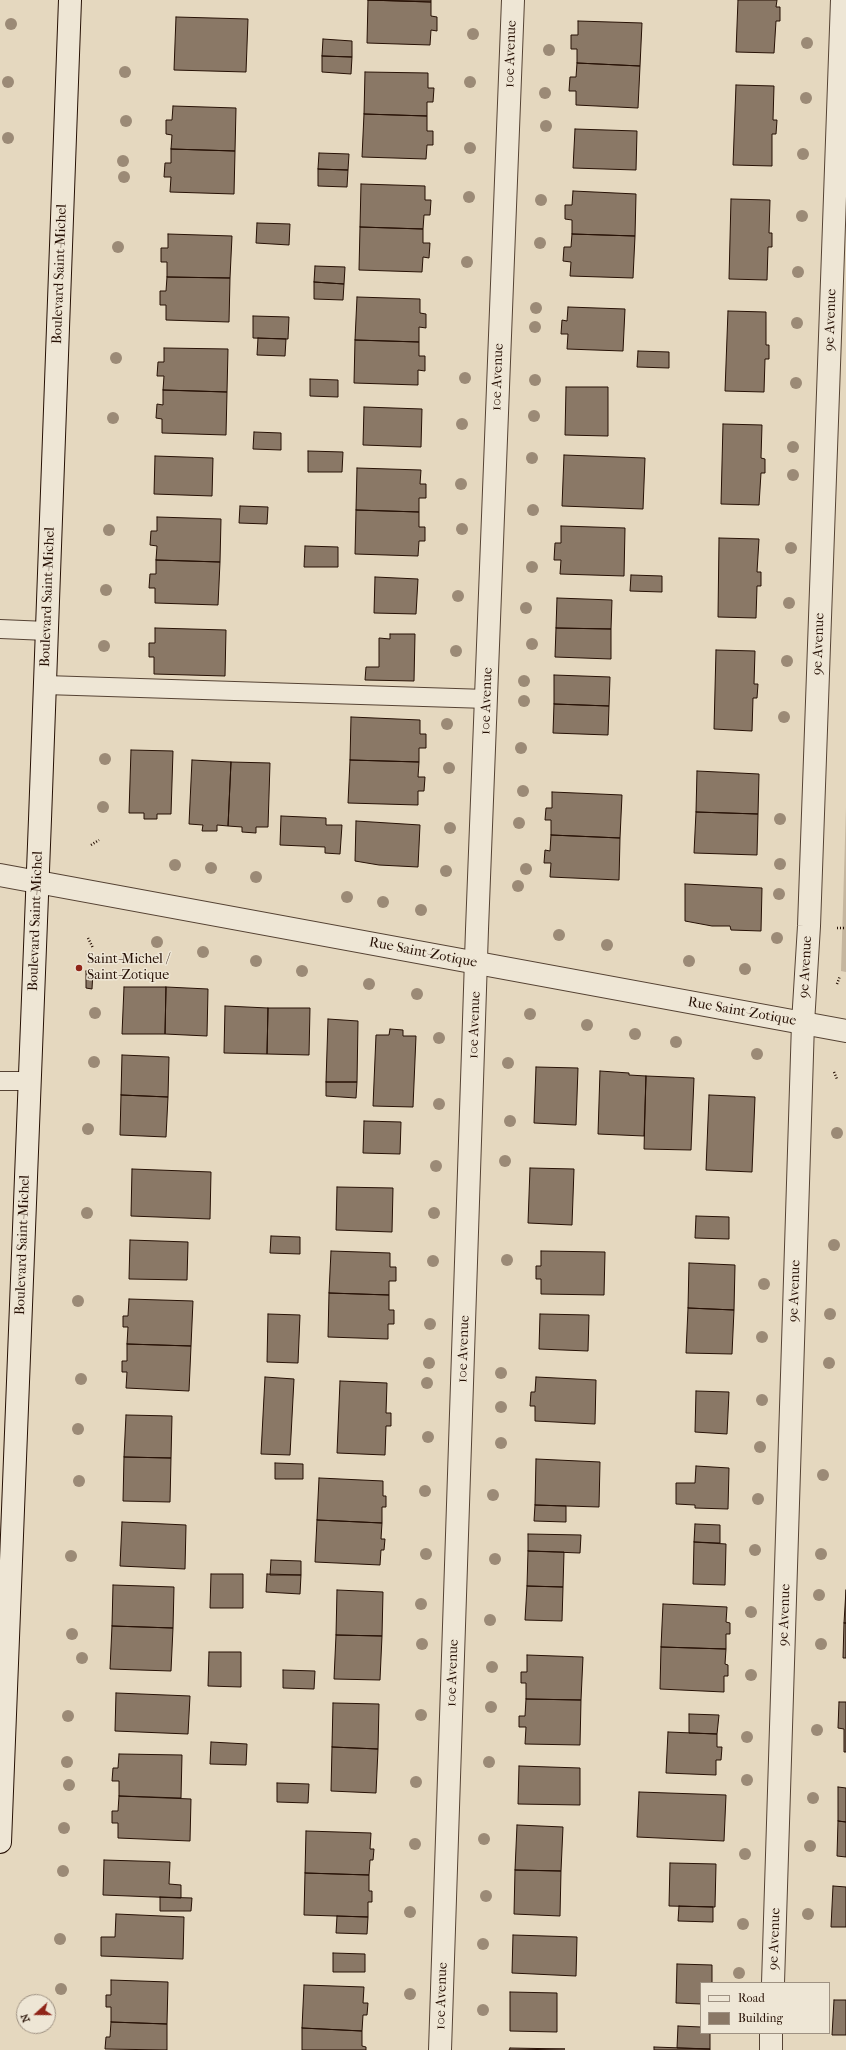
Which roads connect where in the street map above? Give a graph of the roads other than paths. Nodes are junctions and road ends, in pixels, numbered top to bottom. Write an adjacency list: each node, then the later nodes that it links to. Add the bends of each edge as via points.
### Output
1 (70, 0): 5 (street, Boulevard Saint-Michel)
2 (513, 0): 7 (street, 10e Avenue)
3 (842, 0): 11 (street, 9e Avenue)
4 (0, 629): 5 (lane)
5 (47, 631): 6 (street, Boulevard Saint-Michel)
6 (45, 685): 7 (lane); 9 (street, Boulevard Saint-Michel)
7 (487, 699): 10 (street, 10e Avenue)
8 (0, 875): 9 (street, Rue Saint-Zotique)
9 (37, 882): 10 (street, Rue Saint-Zotique); 14 (street, Boulevard Saint-Michel)
10 (477, 963): 11 (street, Rue Saint-Zotique); 18 (street, 10e Avenue)
11 (804, 1023): 12 (street, Rue Saint-Zotique); 16 (street, 9e Avenue)
12 (846, 1031)
13 (0, 1081): 14 (lane)
14 (29, 1081): 15 (street, Boulevard Saint-Michel)
15 (0, 1842)
16 (773, 1982)
17 (772, 2034): 19 (street)
18 (440, 2050)
19 (771, 2050)

